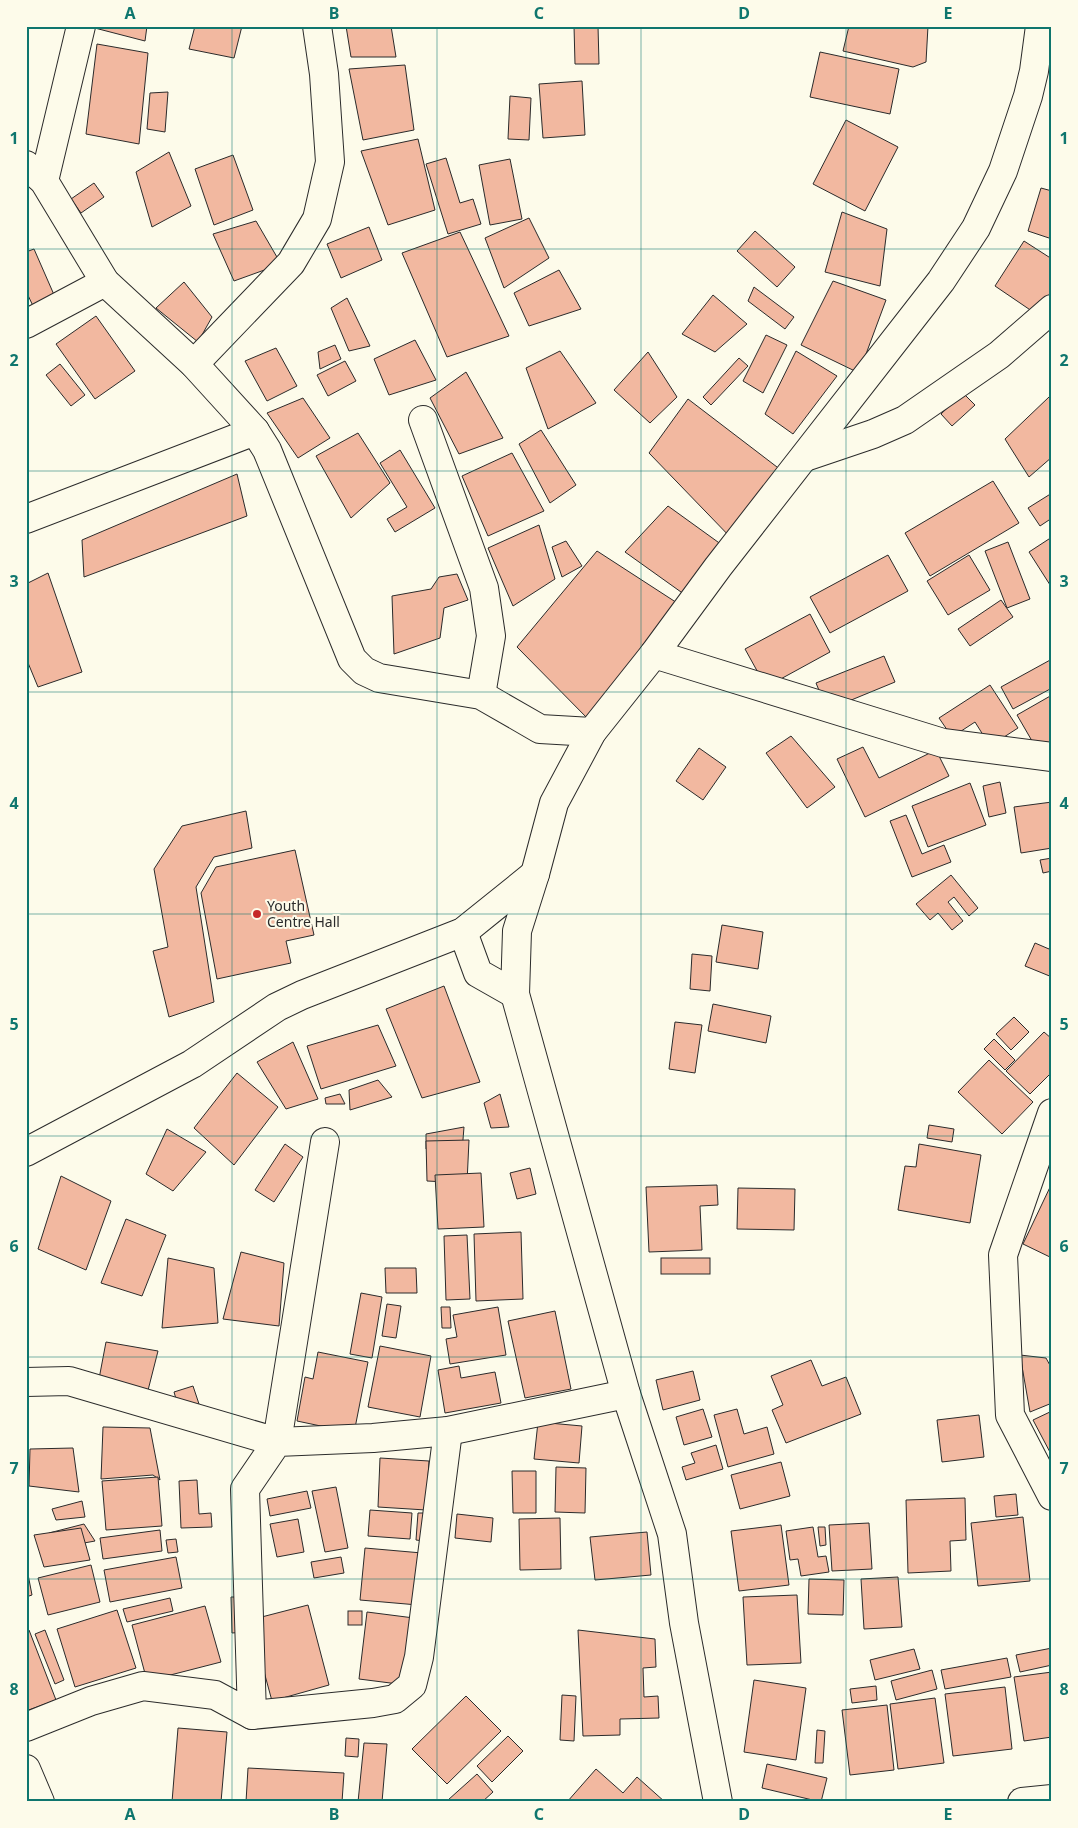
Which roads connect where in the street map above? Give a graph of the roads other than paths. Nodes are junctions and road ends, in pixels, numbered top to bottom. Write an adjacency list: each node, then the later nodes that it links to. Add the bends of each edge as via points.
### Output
1 (81, 26): 4 (street)
2 (317, 26): 8 (street, via 330,162 317,219 291,262)
3 (1040, 26): 11 (street, via 1028,96 1003,171 976,228 942,282)
4 (35, 173): 5 (street)
5 (105, 282): 7 (street); 8 (street)
6 (1052, 310): 11 (street, via 999,355 905,420)
7 (26, 324)
8 (194, 364): 10 (street)
9 (423, 420): 14 (street, via 484,588 491,636)
10 (255, 431): 12 (street); 14 (street, via 267,450 352,658 364,671 379,678)
11 (805, 457): 13 (street)
12 (26, 519)
13 (654, 654): 15 (street); 16 (street, via 943,743)
14 (481, 695): 15 (street, via 540,729)
15 (592, 732): 17 (street, via 554,803)
16 (1052, 757)
17 (535, 874): 18 (street); 19 (street, via 516,931)
18 (463, 932): 19 (street, via 478,972); 22 (street, via 277,1007 192,1064)
19 (515, 994): 24 (street)
20 (1052, 1113): 27 (street, via 1003,1255 1010,1415)
21 (325, 1142): 26 (street)
22 (26, 1152)
23 (26, 1382): 26 (street, via 69,1382)
24 (626, 1394): 25 (street); 33 (street, via 672,1534 684,1624)
25 (448, 1431): 26 (street); 28 (street, via 419,1657 412,1685 395,1699 374,1703)
26 (277, 1442): 28 (street, via 245,1489)
27 (1052, 1496)
28 (252, 1715): 29 (street, via 215,1694 142,1686 91,1701)
29 (26, 1727)
30 (26, 1770): 32 (street)
31 (1052, 1799): 34 (street)
32 (40, 1802)
33 (719, 1802)
34 (1022, 1802)

